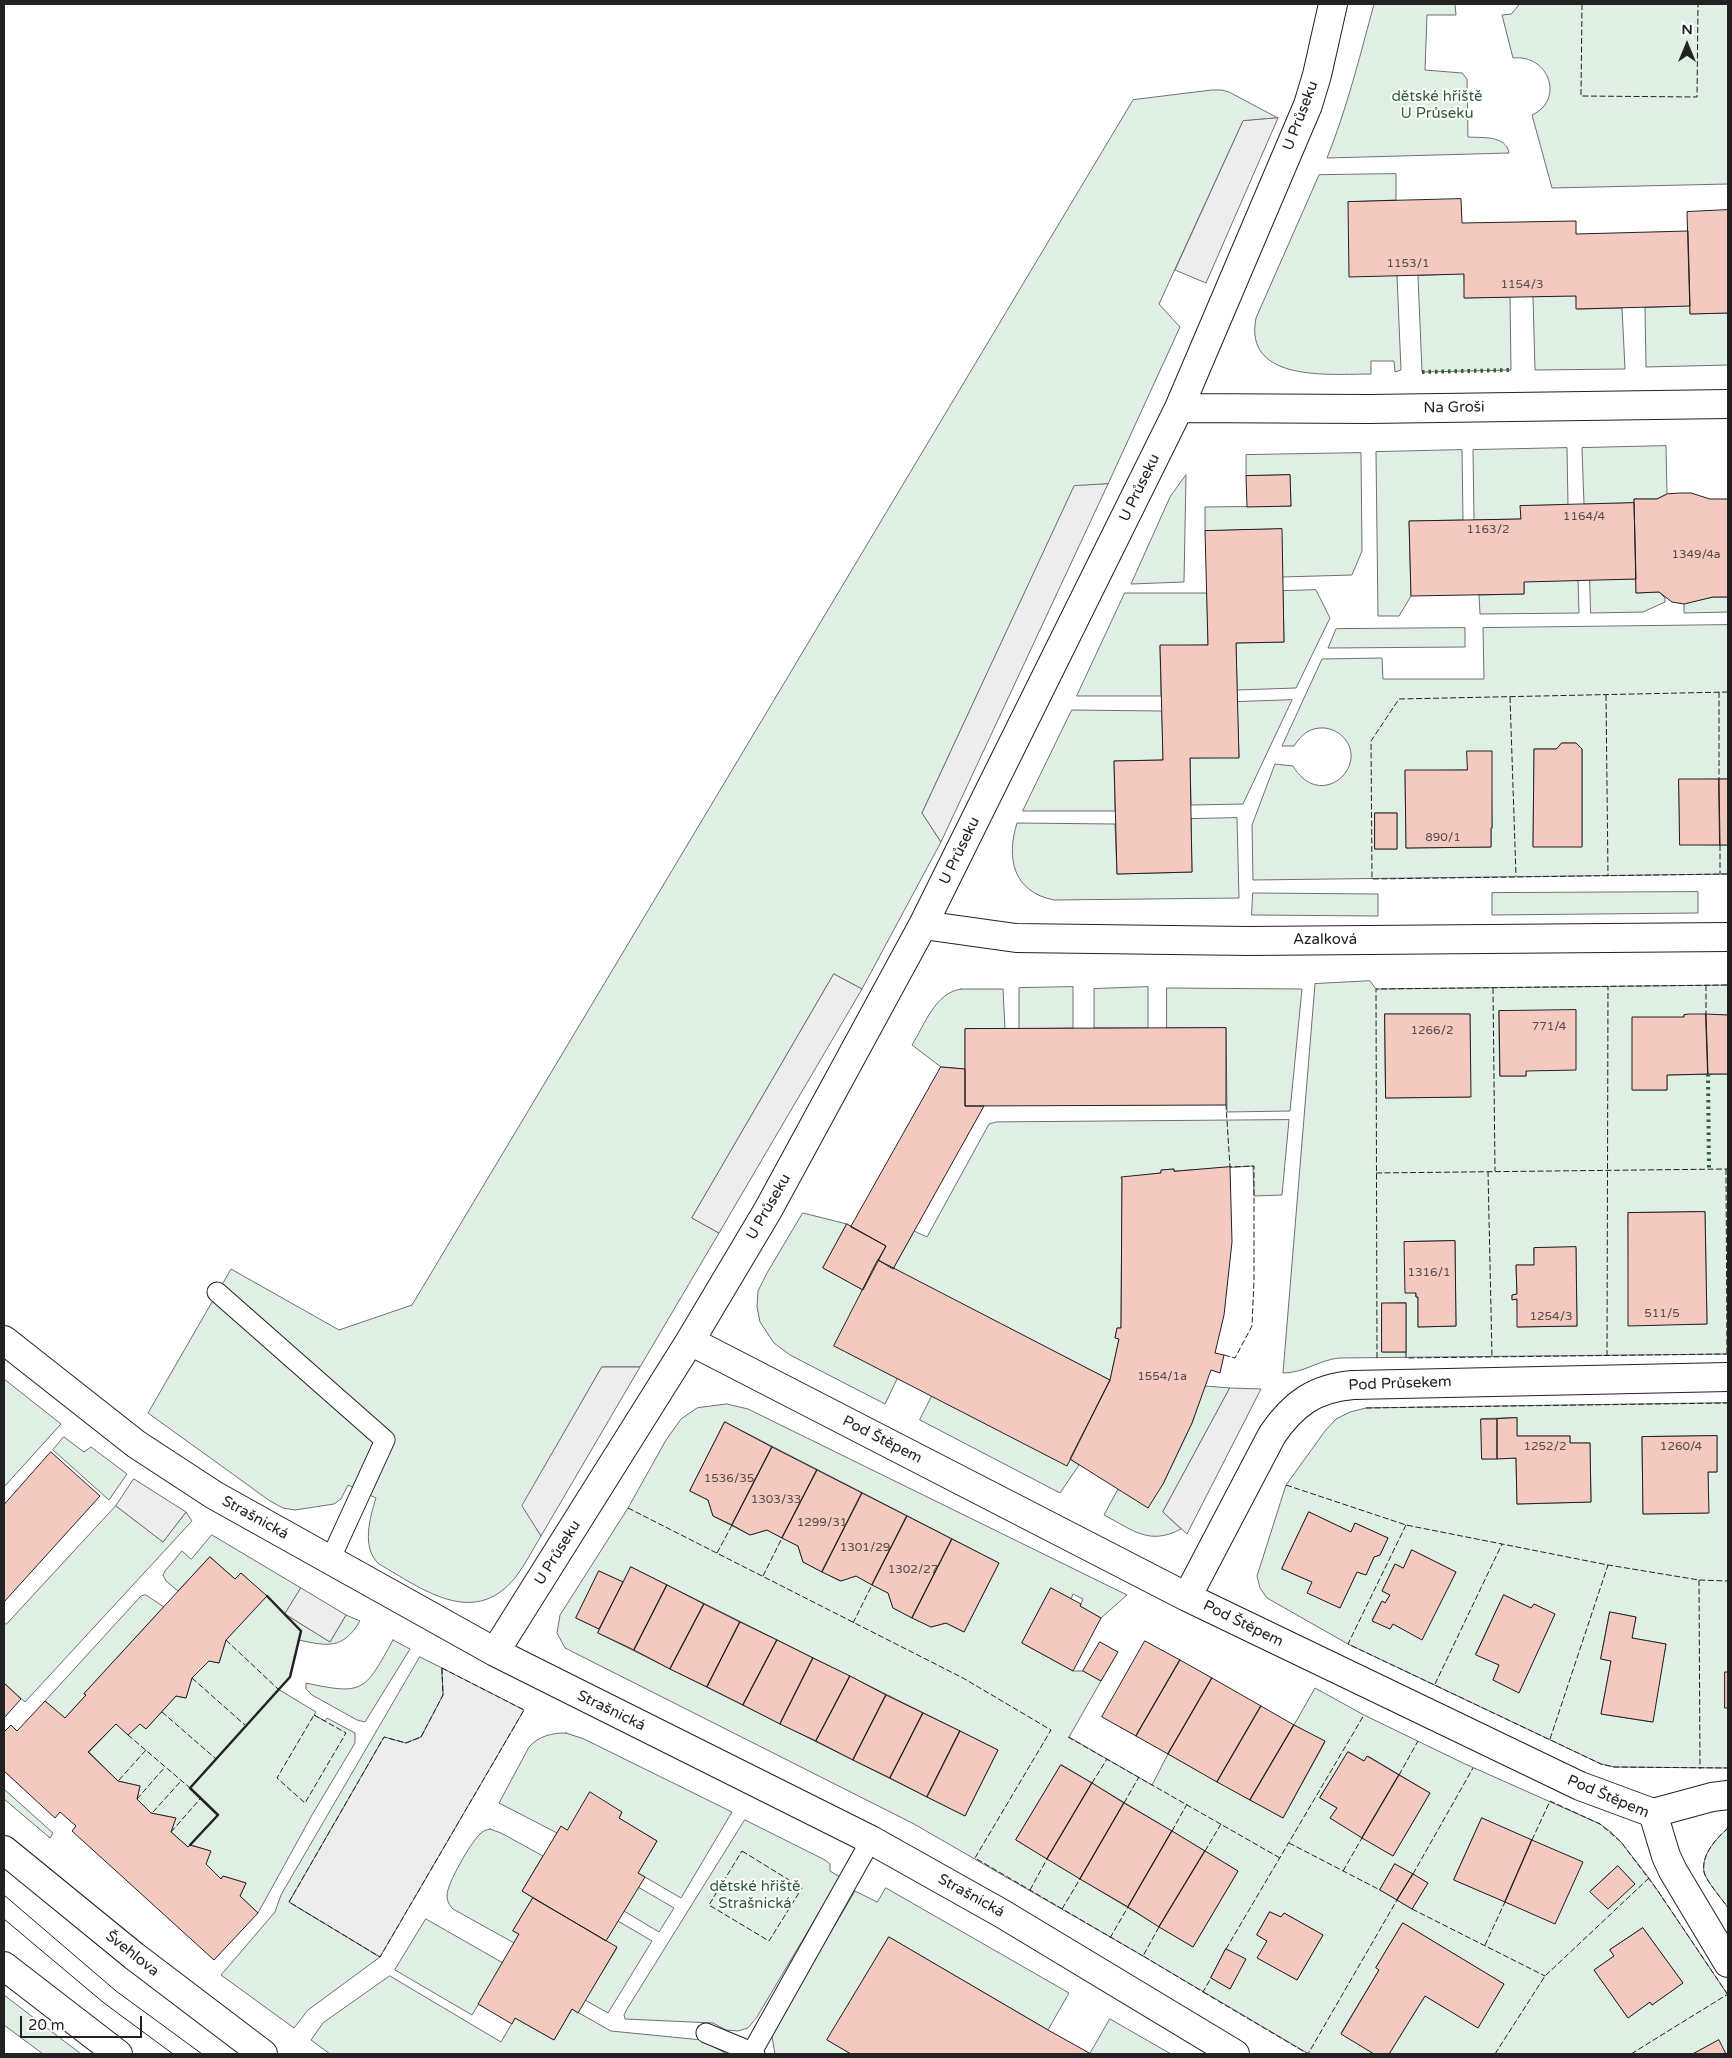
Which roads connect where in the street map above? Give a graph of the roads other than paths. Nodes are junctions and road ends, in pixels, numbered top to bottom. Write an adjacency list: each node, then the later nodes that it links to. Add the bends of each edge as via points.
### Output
1 (1333, 4): 3 (street, U Průseku, via 1308,105)
2 (1728, 404): 3 (street, Na Groši)
3 (1179, 408): 4 (street, U Průseku)
4 (923, 925): 5 (street, Azalková, via 1016,938 1142,940); 8 (street, U Průseku, via 768,1210)
5 (1728, 937)
6 (217, 1292): 10 (lane, via 385,1440)
7 (4, 1340): 10 (street, Strašnická, via 136,1444 214,1495)
8 (690, 1341): 11 (street, Pod Štěpem); 12 (street, U Průseku)
9 (1728, 1377): 11 (street, Pod Průsekem, via 1353,1385 1326,1390 1302,1402 1282,1420)
10 (330, 1560): 12 (street, Strašnická)
11 (1187, 1597): 14 (street, Pod Štěpem, via 1580,1786)
12 (495, 1652): 15 (street, Strašnická)
13 (1728, 1795): 14 (street)
14 (1652, 1813): 17 (street, Pod Štěpem, via 1673,1871)
15 (871, 1840): 20 (lane); 23 (street, Strašnická, via 1001,1913)
16 (4, 1850): 22 (street, Švehlova, via 134,1956)
17 (1728, 1963)
18 (4, 1966): 21 (street)
19 (706, 2033): 20 (lane)
20 (753, 2053)
21 (118, 2054)
22 (263, 2054)
23 (1235, 2054)

